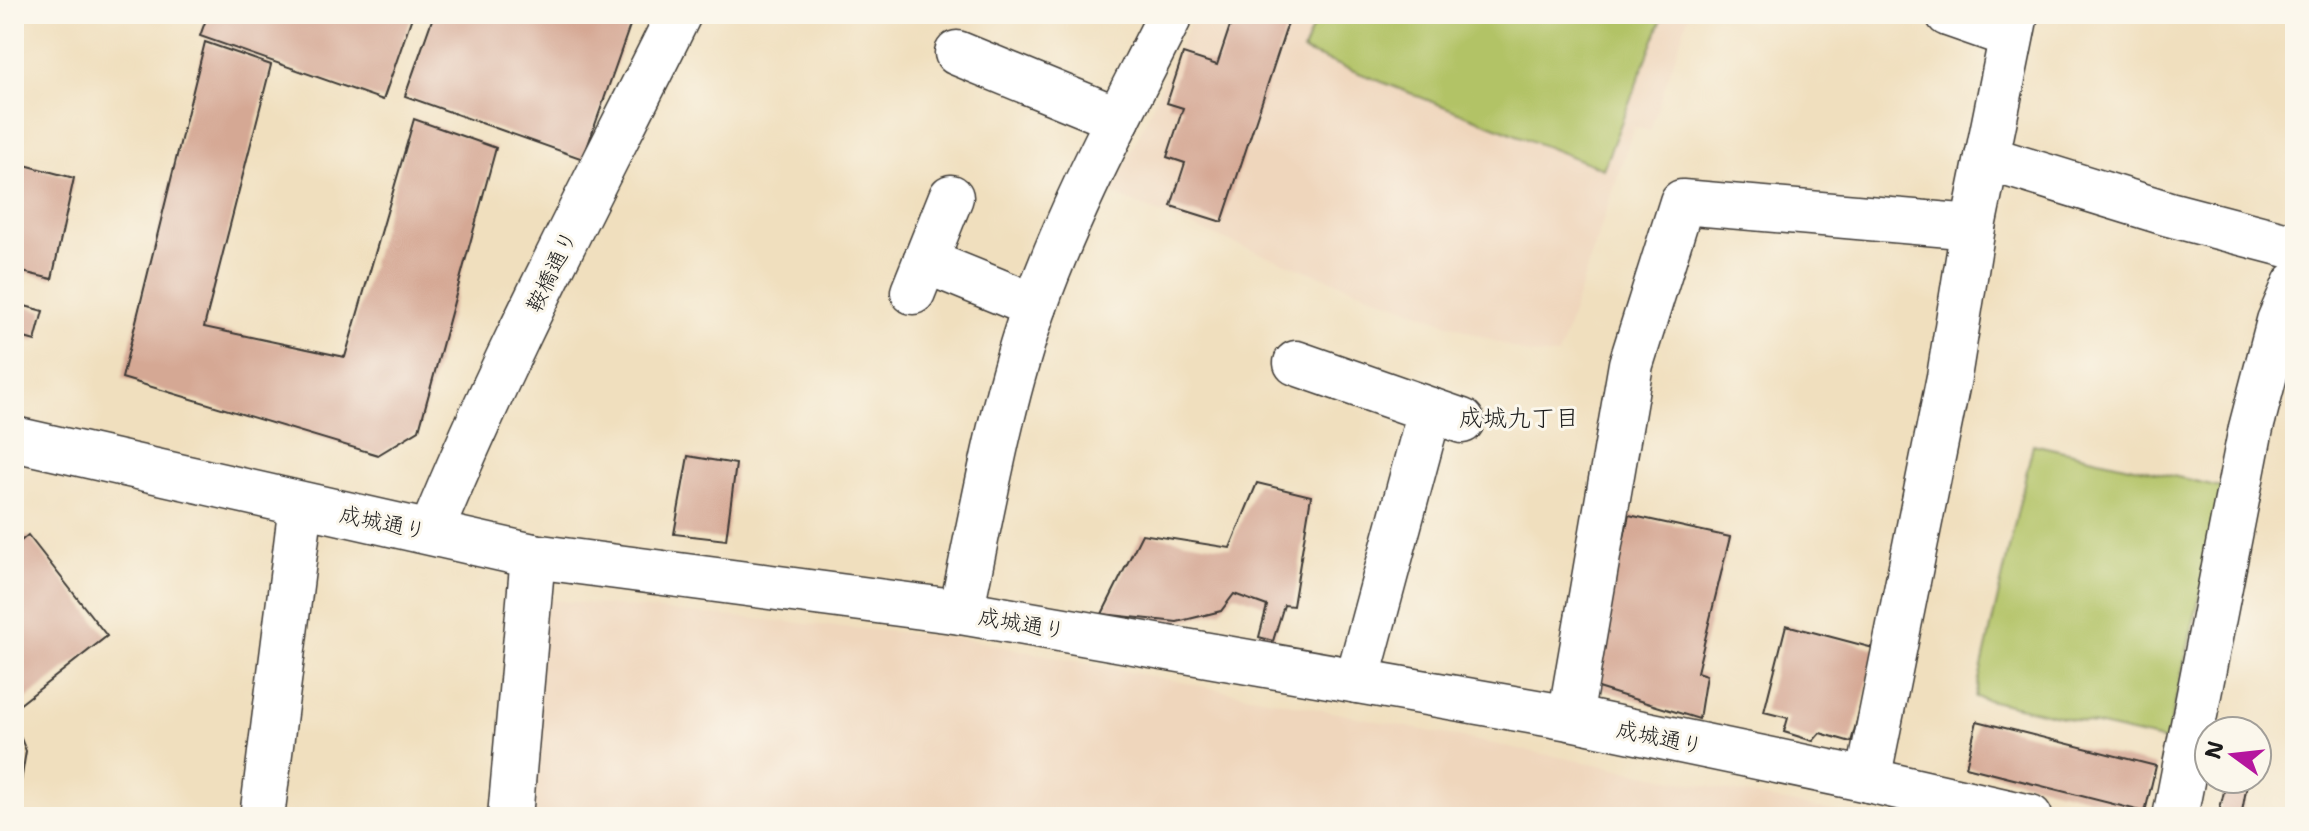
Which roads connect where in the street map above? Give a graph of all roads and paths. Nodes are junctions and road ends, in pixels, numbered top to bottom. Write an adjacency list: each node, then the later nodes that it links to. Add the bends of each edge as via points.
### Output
1 (679, 14): 16 (street, 鞍橋通り, via 475,430)
2 (1171, 14): 6 (street)
3 (1948, 14): 4 (street)
4 (2014, 25): 7 (street)
5 (957, 53): 6 (street)
6 (1118, 119): 11 (street)
7 (1987, 158): 9 (street); 10 (street)
8 (951, 197): 11 (street, via 919,277)
9 (1973, 227): 20 (street, via 1682,202 1631,364); 21 (street, via 1949,377)
10 (2295, 247)
11 (1035, 306): 18 (street, via 1004,414)
12 (2290, 310): 25 (street, via 2251,428)
13 (1296, 363): 19 (street, via 1446,415)
14 (14, 439): 15 (street, 成城通り)
15 (301, 505): 16 (street, 成城通り); 23 (street)
16 (431, 532): 17 (street, 成城通り)
17 (533, 556): 18 (street, 成城通り); 24 (street)
18 (961, 612): 19 (street, 成城通り)
19 (1357, 681): 20 (street, 成城通り)
20 (1570, 718): 21 (street, 成城通り)
21 (1868, 780): 22 (street, 成城通り)
22 (2020, 816)
23 (262, 817)
24 (510, 817)
25 (2175, 817)

